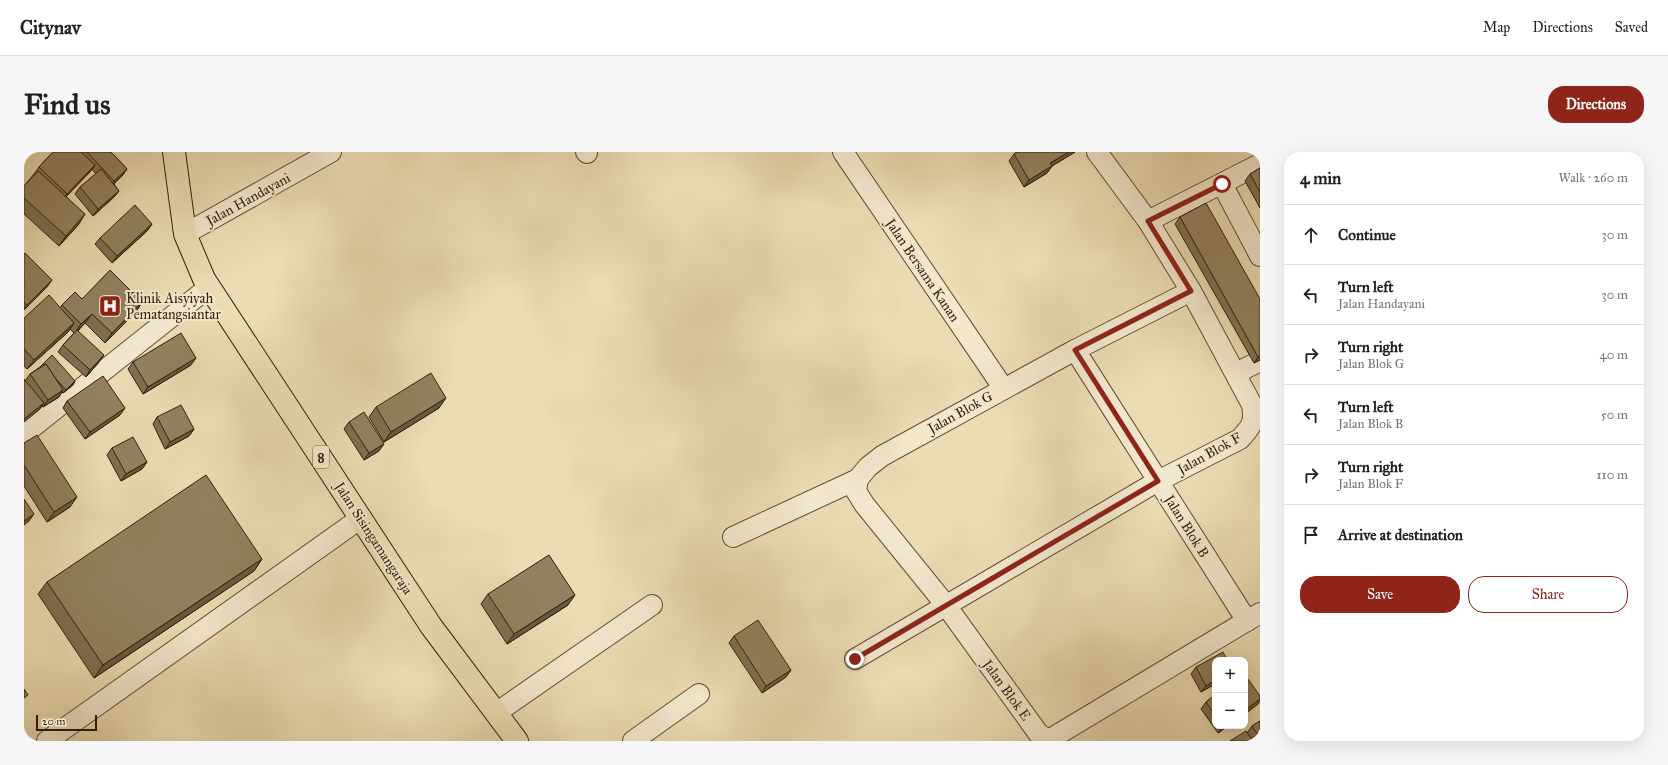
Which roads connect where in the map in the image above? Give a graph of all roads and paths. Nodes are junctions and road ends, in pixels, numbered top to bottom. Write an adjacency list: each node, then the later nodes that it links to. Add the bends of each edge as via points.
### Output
1 (174, 152): 8 (highway, Jalan Sisingamangaraja / 8)
2 (331, 152): 8 (street, Jalan Handayani)
3 (843, 152): 15 (street, Jalan Bersama Kanan)
4 (1097, 152): 7 (street)
5 (1260, 164): 6 (street)
6 (1222, 184): 7 (street); 9 (street)
7 (1148, 221): 11 (street)
8 (185, 234): 10 (highway, Jalan Sisingamangaraja / 8, via 204,279)
9 (1260, 256)
10 (210, 287): 16 (street); 19 (highway, Jalan Sisingamangaraja / 8)
11 (1191, 291): 12 (street, Jalan Blok G); 14 (street)
12 (1075, 350): 15 (street, Jalan Blok G); 18 (street, Jalan Blok B)
13 (1260, 361): 14 (street)
14 (1236, 373): 18 (street, Jalan Blok F, via 1252,404 1254,418 1250,428 1240,439)
15 (1004, 389): 17 (street, Jalan Blok G, via 882,456 868,466)
16 (24, 434)
17 (858, 479): 20 (street, Jalan Blok G); 21 (street, Jalan Blok E, via 856,491 864,504)
18 (1158, 481): 21 (street, Jalan Blok F); 23 (street, Jalan Blok B)
19 (361, 518): 26 (highway, Jalan Sisingamangaraja / 8, via 431,626); 27 (street)
20 (733, 537)
21 (945, 604): 23 (street, Jalan Blok E, via 1038,734 1045,738 1052,738); 24 (street, Jalan Blok F)
22 (652, 605): 26 (street)
23 (1255, 619)
24 (855, 659)
25 (699, 694): 29 (street)
26 (496, 713): 28 (highway, Jalan Sisingamangaraja / 8)
27 (47, 741)
28 (517, 741)
29 (633, 741)

